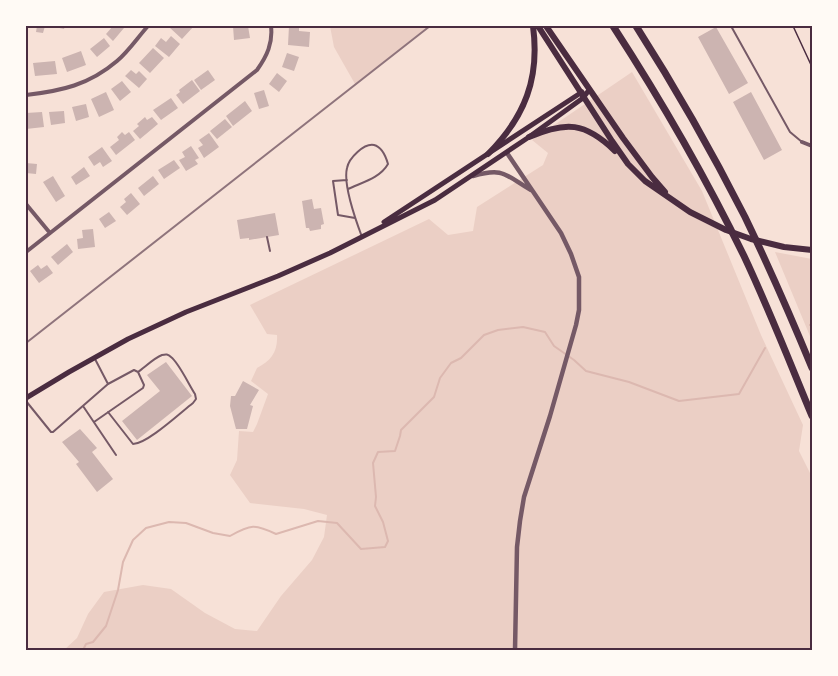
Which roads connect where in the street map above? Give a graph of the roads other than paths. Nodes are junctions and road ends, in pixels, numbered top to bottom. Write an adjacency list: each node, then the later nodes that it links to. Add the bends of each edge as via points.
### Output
1 (148, 26): 10 (street, via 119,60 100,74 71,88)
2 (271, 26): 25 (street, via 267,56 257,70)
3 (533, 26): 16 (main road, via 534,71 529,92 514,123)
4 (538, 26): 11 (main road)
5 (546, 26): 9 (main road)
6 (613, 26): 38 (highway, via 681,135 721,210)
7 (636, 26): 32 (highway, via 685,106 744,216)
8 (731, 26): 13 (lane, via 790,132)
9 (589, 90): 11 (main road); 22 (main road, via 651,177)
10 (26, 95)
11 (581, 95): 12 (main road); 16 (main road); 17 (main road)
12 (530, 137): 15 (main road); 17 (main road, via 559,126 582,128 605,141)
13 (802, 142): 14 (street)
14 (813, 146)
15 (507, 153): 18 (main road); 21 (street)
16 (488, 154): 27 (main road)
17 (628, 164): 22 (main road)
18 (473, 176): 21 (street, via 490,171 503,173); 27 (main road)
19 (347, 180): 20 (lane); 20 (lane, via 354,154 374,145 382,151 388,164 384,170); 24 (lane, via 333,181 338,215)
20 (348, 189): 24 (lane)
21 (533, 191): 41 (street, via 571,254 579,277 579,310 524,497 517,547)
22 (672, 199): 28 (main road, via 739,236)
23 (26, 204): 25 (street)
24 (355, 218): 27 (lane)
25 (50, 233): 30 (street)
26 (267, 237): 29 (lane)
27 (362, 237): 31 (main road, via 168,320)
28 (813, 250)
29 (270, 251)
30 (26, 252)
31 (94, 357): 34 (lane); 35 (main road)
32 (813, 368)
33 (138, 372): 34 (lane, via 134,370); 37 (lane, via 143,388); 37 (lane, via 167,355 196,399 137,444 132,444)
34 (108, 384): 36 (lane)
35 (26, 400): 36 (lane, via 51,432)
36 (83, 406): 39 (lane)
37 (108, 412): 39 (lane)
38 (813, 416)
39 (94, 422): 40 (lane)
40 (116, 455)
41 (514, 651)

